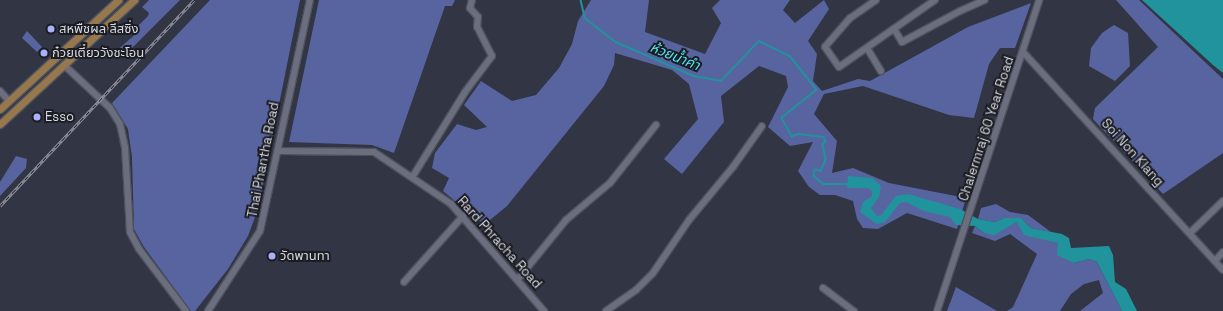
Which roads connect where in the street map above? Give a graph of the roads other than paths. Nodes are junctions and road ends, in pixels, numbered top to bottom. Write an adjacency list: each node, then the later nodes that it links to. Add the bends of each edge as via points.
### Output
1 (134, 0): 12 (main road)
2 (310, 0): 20 (street, Thai Phantha Road, via 287,99)
3 (472, 0): 21 (street, via 470,8 478,17 477,27 492,56 465,92)
4 (876, 0): 10 (street, via 850,18 825,47 839,67)
5 (935, 0): 9 (street)
6 (985, 0): 9 (street, via 960,10 902,42)
7 (1039, 0): 11 (street, Chalermraj 60 Year Road)
8 (116, 2): 15 (main road)
9 (894, 29): 10 (street)
10 (867, 48): 13 (street)
11 (1024, 53): 24 (street, Soi Non Klang); 36 (street, Chalermraj 60 Year Road)
12 (64, 65): 17 (main road); 31 (street, via 110,108 120,124 125,148 130,232 139,249)
13 (881, 71)
14 (0, 91): 15 (street)
15 (9, 100): 16 (main road)
16 (0, 109)
17 (1, 120)
18 (656, 124): 28 (street, via 610,183 566,220)
19 (762, 126): 34 (street, via 733,167 689,220 653,274 636,290)
20 (279, 151): 21 (street, Rard Phracha Road, via 374,152); 32 (street, Thai Phantha Road, via 260,231)
21 (413, 176): 23 (street, Rard Phracha Road)
22 (1223, 201): 24 (street)
23 (463, 216): 28 (street, Rard Phracha Road); 29 (street)
24 (1190, 233): 26 (street, Soi Non Klang)
25 (1223, 252): 26 (street)
26 (1215, 261): 27 (street, Soi Non Klang)
27 (1223, 270)
28 (518, 279): 33 (street, Rard Phracha Road)
29 (404, 282)
30 (823, 288): 35 (street)
31 (186, 311)
32 (208, 311)
33 (544, 311)
34 (606, 311)
35 (854, 311)
36 (937, 311)

